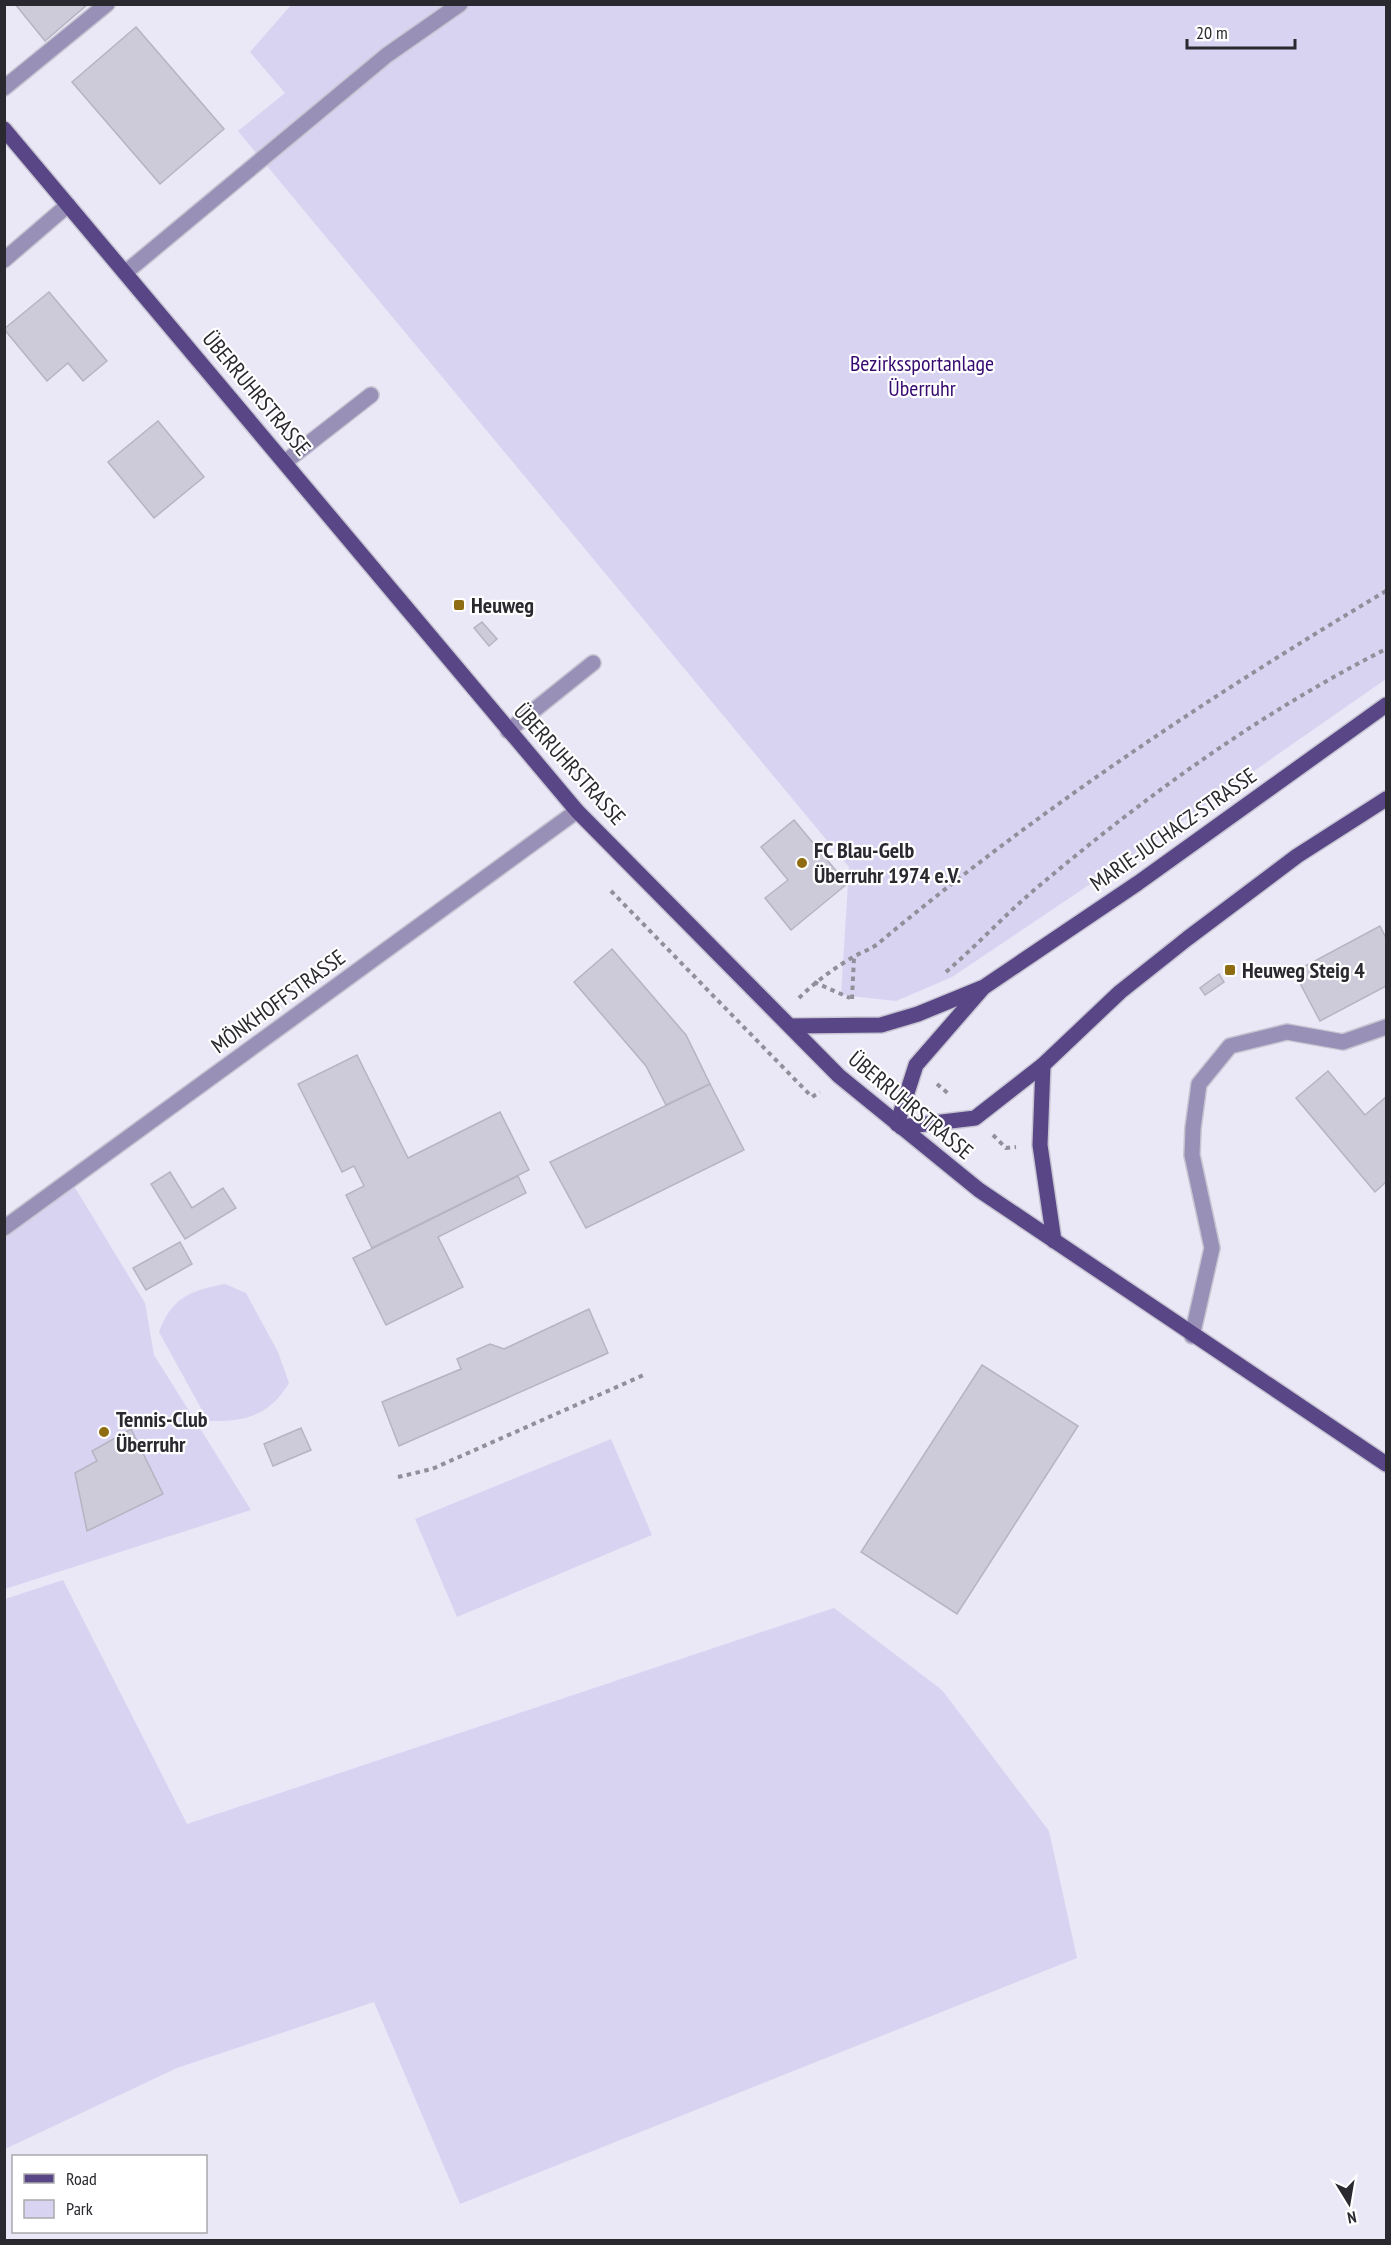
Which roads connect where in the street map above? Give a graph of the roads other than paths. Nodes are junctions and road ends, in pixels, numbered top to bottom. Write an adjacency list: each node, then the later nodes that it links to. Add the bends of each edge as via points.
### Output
1 (107, 4): 3 (street)
2 (460, 4): 7 (street, via 387,56)
3 (4, 88)
4 (4, 129): 5 (main road, ÜBERRUHRSTRASSE)
5 (68, 206): 6 (street); 7 (main road, ÜBERRUHRSTRASSE)
6 (4, 260)
7 (126, 272): 9 (main road, ÜBERRUHRSTRASSE)
8 (371, 394): 9 (street)
9 (285, 462): 12 (main road, ÜBERRUHRSTRASSE)
10 (593, 663): 12 (street)
11 (1386, 705): 15 (main road, MARIE-JUCHACZ-STRASSE, via 1138,883)
12 (508, 731): 14 (main road, ÜBERRUHRSTRASSE)
13 (1386, 799): 18 (main road, via 1297,856 1188,938 1120,992)
14 (578, 811): 16 (main road, ÜBERRUHRSTRASSE); 20 (street, MÖNKHOFFSTRASSE)
15 (984, 987): 16 (main road, MARIE-JUCHACZ-STRASSE, via 881,1025); 19 (main road, MARIE-JUCHACZ-STRASSE, via 916,1065)
16 (786, 1021): 19 (main road, ÜBERRUHRSTRASSE, via 839,1076)
17 (1386, 1027): 22 (street, via 1343,1042 1287,1032 1230,1046 1199,1084 1192,1155 1212,1248)
18 (1043, 1065): 19 (main road, via 975,1118); 21 (main road, via 1040,1145)
19 (899, 1126): 21 (main road, ÜBERRUHRSTRASSE, via 979,1190)
20 (4, 1228)
21 (1054, 1241): 22 (main road, ÜBERRUHRSTRASSE)
22 (1192, 1336): 23 (main road, ÜBERRUHRSTRASSE)
23 (1386, 1464)

